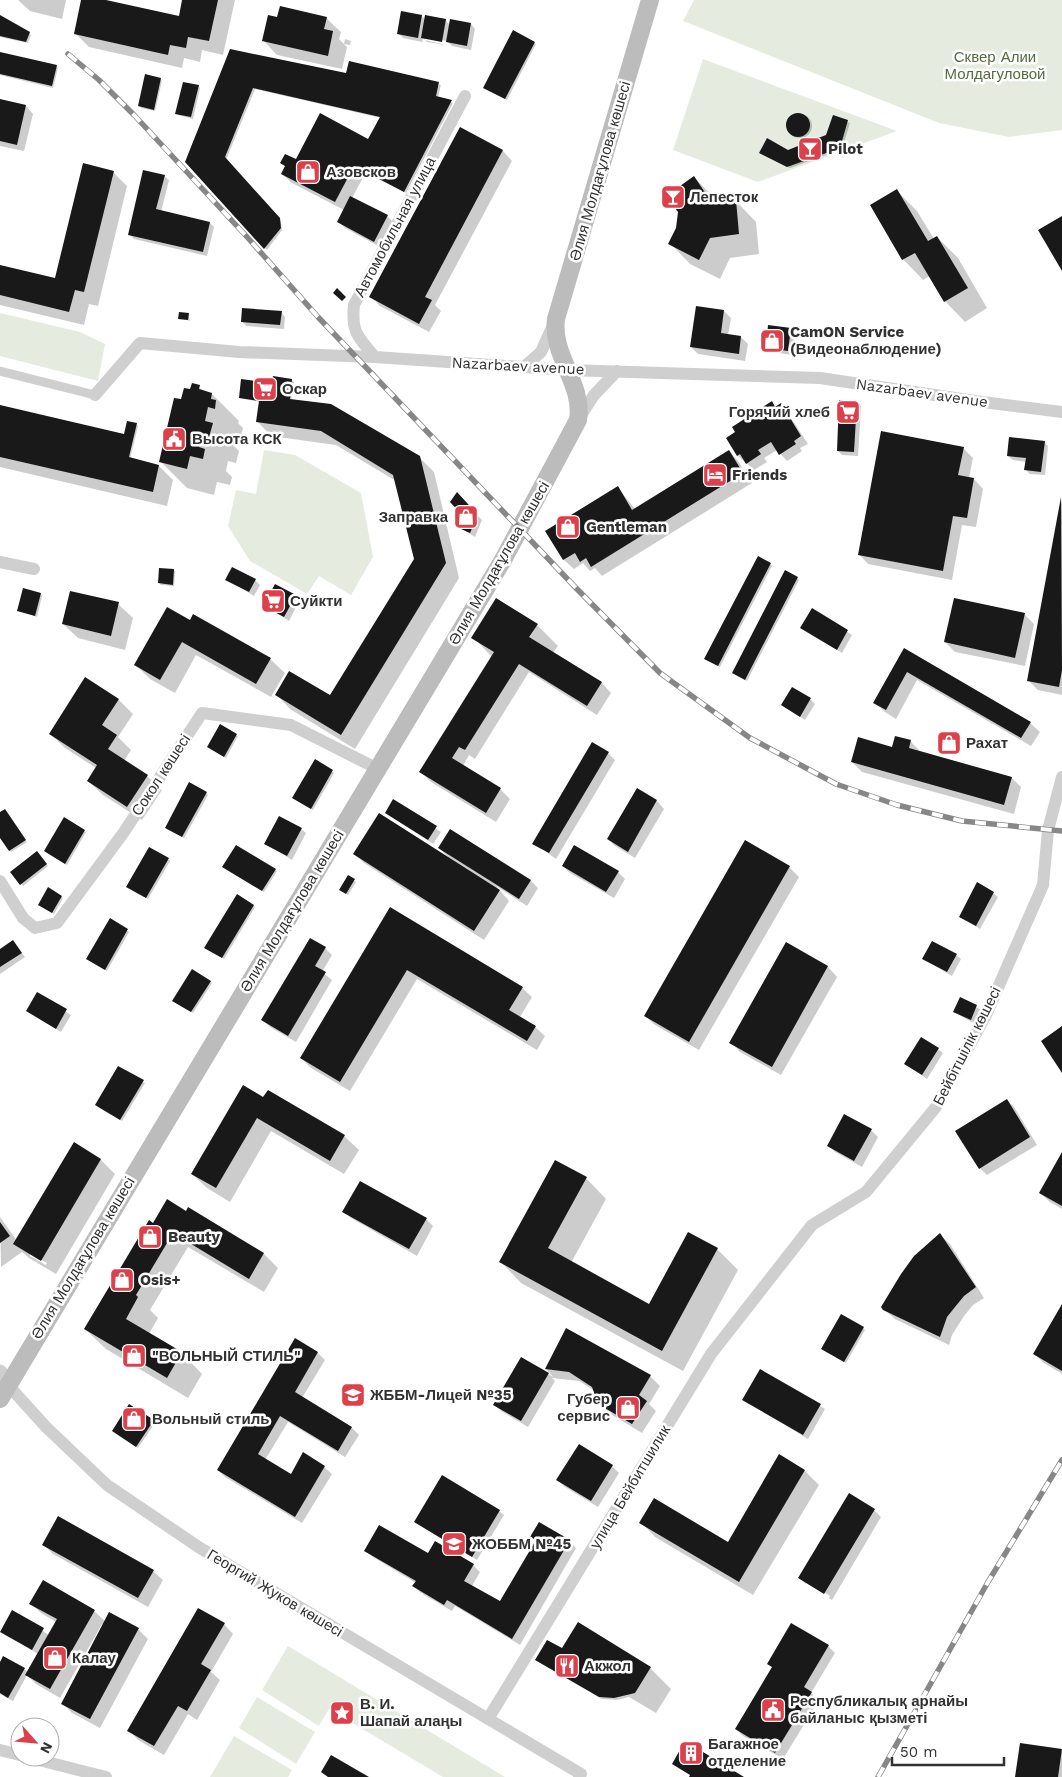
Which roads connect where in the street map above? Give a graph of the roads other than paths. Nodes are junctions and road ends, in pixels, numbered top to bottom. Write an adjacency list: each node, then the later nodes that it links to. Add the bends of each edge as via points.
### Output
1 (650, 0): 3 (main road, Әлия Молдағұлова көшесі)
2 (465, 96): 4 (street, Автомобильная улица, via 354,305 352,322 358,338)
3 (556, 319): 5 (street, via 540,352); 6 (main road, Әлия Молдағұлова көшесі, via 555,337)
4 (375, 357): 5 (street, Nazarbaev avenue); 9 (street, Nazarbaev avenue, via 239,352 140,343)
5 (524, 367): 6 (street, Nazarbaev avenue)
6 (567, 370): 8 (street, Nazarbaev avenue); 11 (main road, Әлия Молдағұлова көшесі, via 579,401)
7 (0, 371): 9 (street, Nazarbaev avenue)
8 (617, 371): 10 (street, Nazarbaev avenue, via 820,378); 11 (street, via 594,395)
9 (95, 395)
10 (1062, 412)
11 (578, 420): 14 (main road, Әлия Молдағұлова көшесі, via 503,560)
12 (0, 562): 13 (street)
13 (34, 569)
14 (378, 769): 16 (street, Сокол көшесі, via 291,725 202,713 124,832 57,923 34,928 23,918); 18 (main road, Әлия Молдағұлова көшесі)
15 (1062, 777): 17 (street, Бейбітшілік көшесі, via 1048,830 1043,885 986,1015 936,1107 866,1192 812,1225)
16 (0, 881)
17 (783, 1263): 19 (street, улица Бейбитшилик, via 710,1354)
18 (3, 1385): 19 (street, Георгий Жуков көшесі, via 107,1485 200,1548)
19 (488, 1719): 21 (street, Георгий Жуков көшесі)
20 (60, 1765): 22 (street)
21 (580, 1775)
22 (106, 1777)

